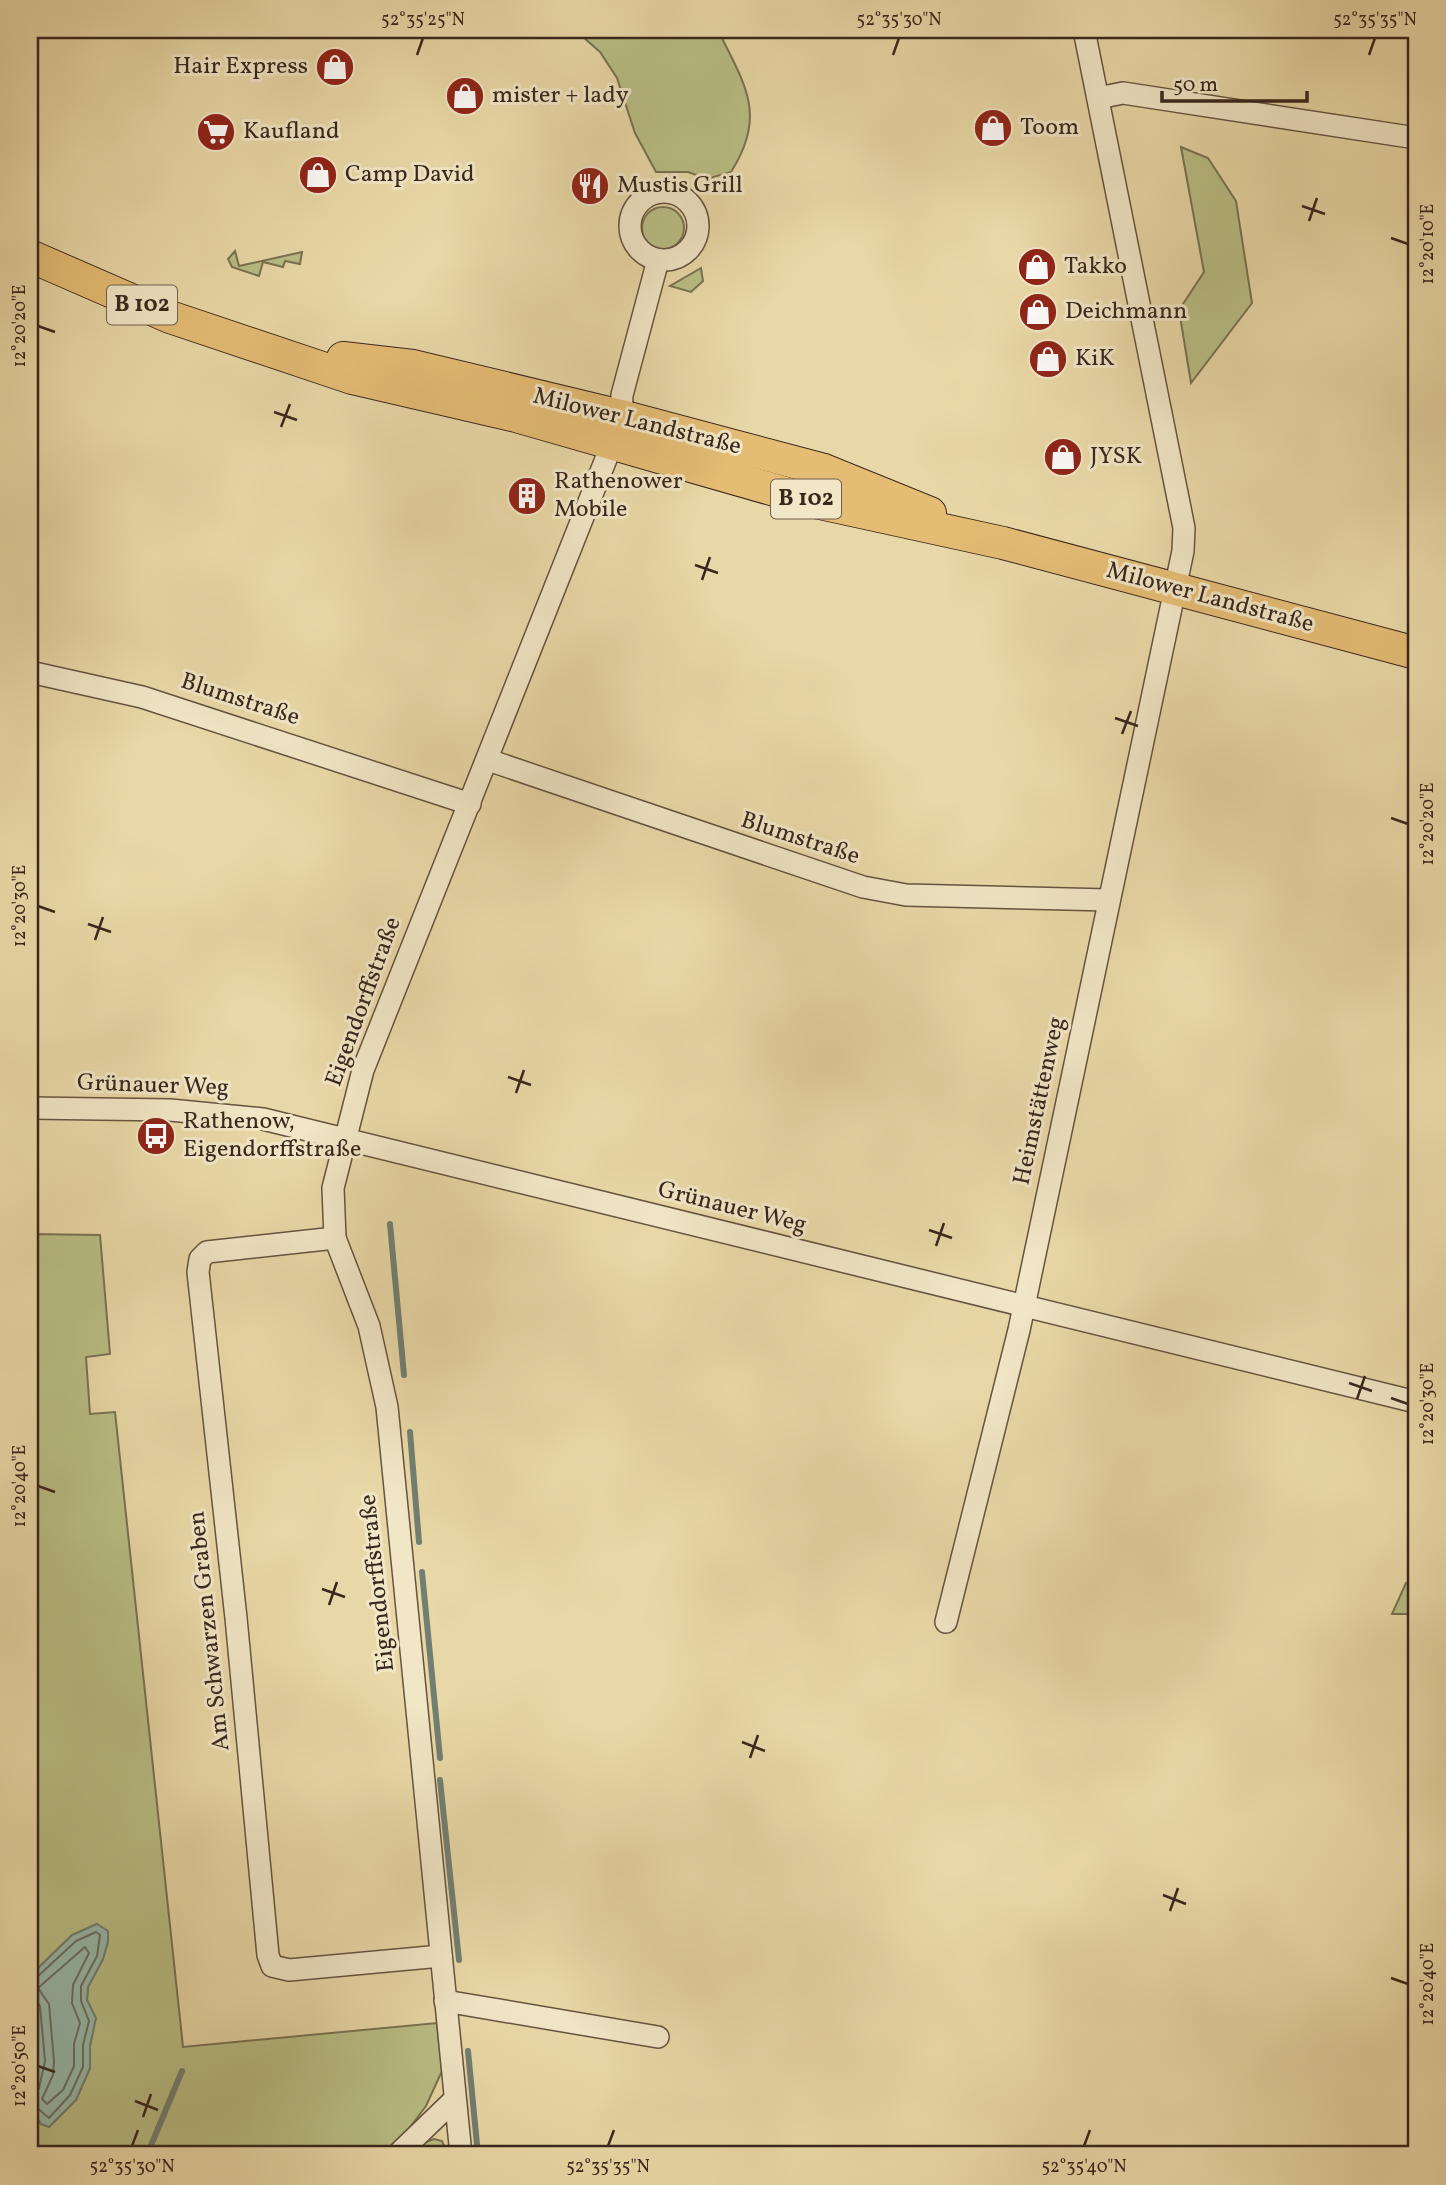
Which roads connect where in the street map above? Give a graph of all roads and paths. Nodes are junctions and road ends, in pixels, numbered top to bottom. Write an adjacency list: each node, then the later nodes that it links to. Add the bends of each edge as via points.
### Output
1 (1084, 30): 2 (street, Heimstättenweg)
2 (1098, 98): 3 (street, via 1123,93); 7 (street, Heimstättenweg, via 1184,528)
3 (1416, 138)
4 (30, 256): 6 (main road, Milower Landstraße / B 102, via 170,317 352,379 491,410)
5 (657, 260): 6 (street, Eigendorffstraße)
6 (617, 430): 7 (main road, Milower Landstraße / B 102, via 824,470 1003,543); 10 (street, Eigendorffstraße)
7 (1175, 589): 8 (main road, Milower Landstraße / B 102); 12 (street, Heimstättenweg)
8 (1416, 653)
9 (30, 671): 11 (street, Blumstraße, via 155,701)
10 (488, 760): 11 (street, Eigendorffstraße); 12 (street, Blumstraße, via 863,887 906,895)
11 (470, 804): 14 (street, Eigendorffstraße, via 363,1070)
12 (1109, 900): 16 (street, Heimstättenweg)
13 (30, 1108): 14 (street, Grünauer Weg, via 220,1112)
14 (344, 1139): 15 (street, Eigendorffstraße, via 333,1188); 16 (street, Grünauer Weg)
15 (335, 1238): 19 (street, Eigendorffstraße, via 369,1326 384,1387); 19 (street, Am Schwarzen Graben, via 206,1252 198,1272 268,1955 272,1966 284,1970)
16 (1023, 1306): 17 (street, Grünauer Weg); 18 (street, Heimstättenweg)
17 (1416, 1402)
18 (946, 1622)
19 (440, 1956): 20 (street, Eigendorffstraße)
20 (445, 2001): 21 (street); 22 (street, Eigendorffstraße)
21 (659, 2037)
22 (455, 2099): 23 (street); 24 (street, Eigendorffstraße)
23 (397, 2155)
24 (461, 2155)

